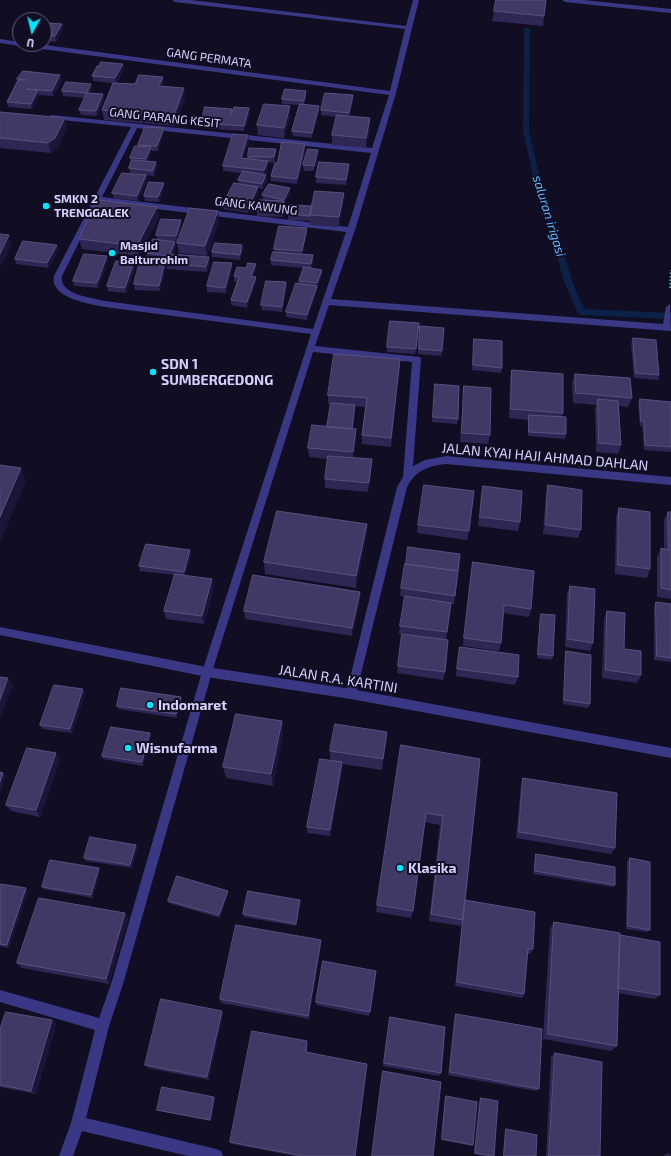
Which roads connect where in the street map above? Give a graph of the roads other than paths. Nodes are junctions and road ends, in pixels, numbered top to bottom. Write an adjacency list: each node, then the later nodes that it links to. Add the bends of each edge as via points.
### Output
1 (175, 0): 5 (street)
2 (416, 0): 5 (street)
3 (565, 0): 4 (street)
4 (671, 11)
5 (410, 28): 9 (street)
6 (0, 41): 7 (street, GANG PERMATA)
7 (12, 43)
8 (52, 48): 9 (street, GANG PERMATA)
9 (392, 93): 12 (street)
10 (46, 117): 11 (street, GANG PARANG KESIT)
11 (135, 126): 12 (street, GANG PARANG KESIT); 13 (street)
12 (375, 151): 14 (street)
13 (97, 199): 14 (street, GANG KAWUNG); 18 (street, via 58,276 60,287 69,294 82,299 132,308)
14 (351, 230): 15 (street)
15 (328, 302): 17 (street); 18 (street)
16 (670, 307): 17 (street)
17 (669, 326)
18 (316, 332): 19 (street)
19 (311, 349): 20 (street, via 418,359); 23 (street)
20 (407, 477): 21 (street, JALAN KYAI HAJI AHMAD DAHLAN, via 416,468 430,462 446,460); 24 (street, via 396,506)
21 (671, 481)
22 (0, 631): 23 (street, JALAN R.A. KARTINI)
23 (206, 672): 24 (street, JALAN R.A. KARTINI); 27 (street)
24 (351, 694): 25 (street, JALAN R.A. KARTINI)
25 (671, 753)
26 (0, 996): 27 (street)
27 (104, 1026): 28 (street)
28 (78, 1124): 29 (street); 30 (street)
29 (66, 1156)
30 (216, 1156)

